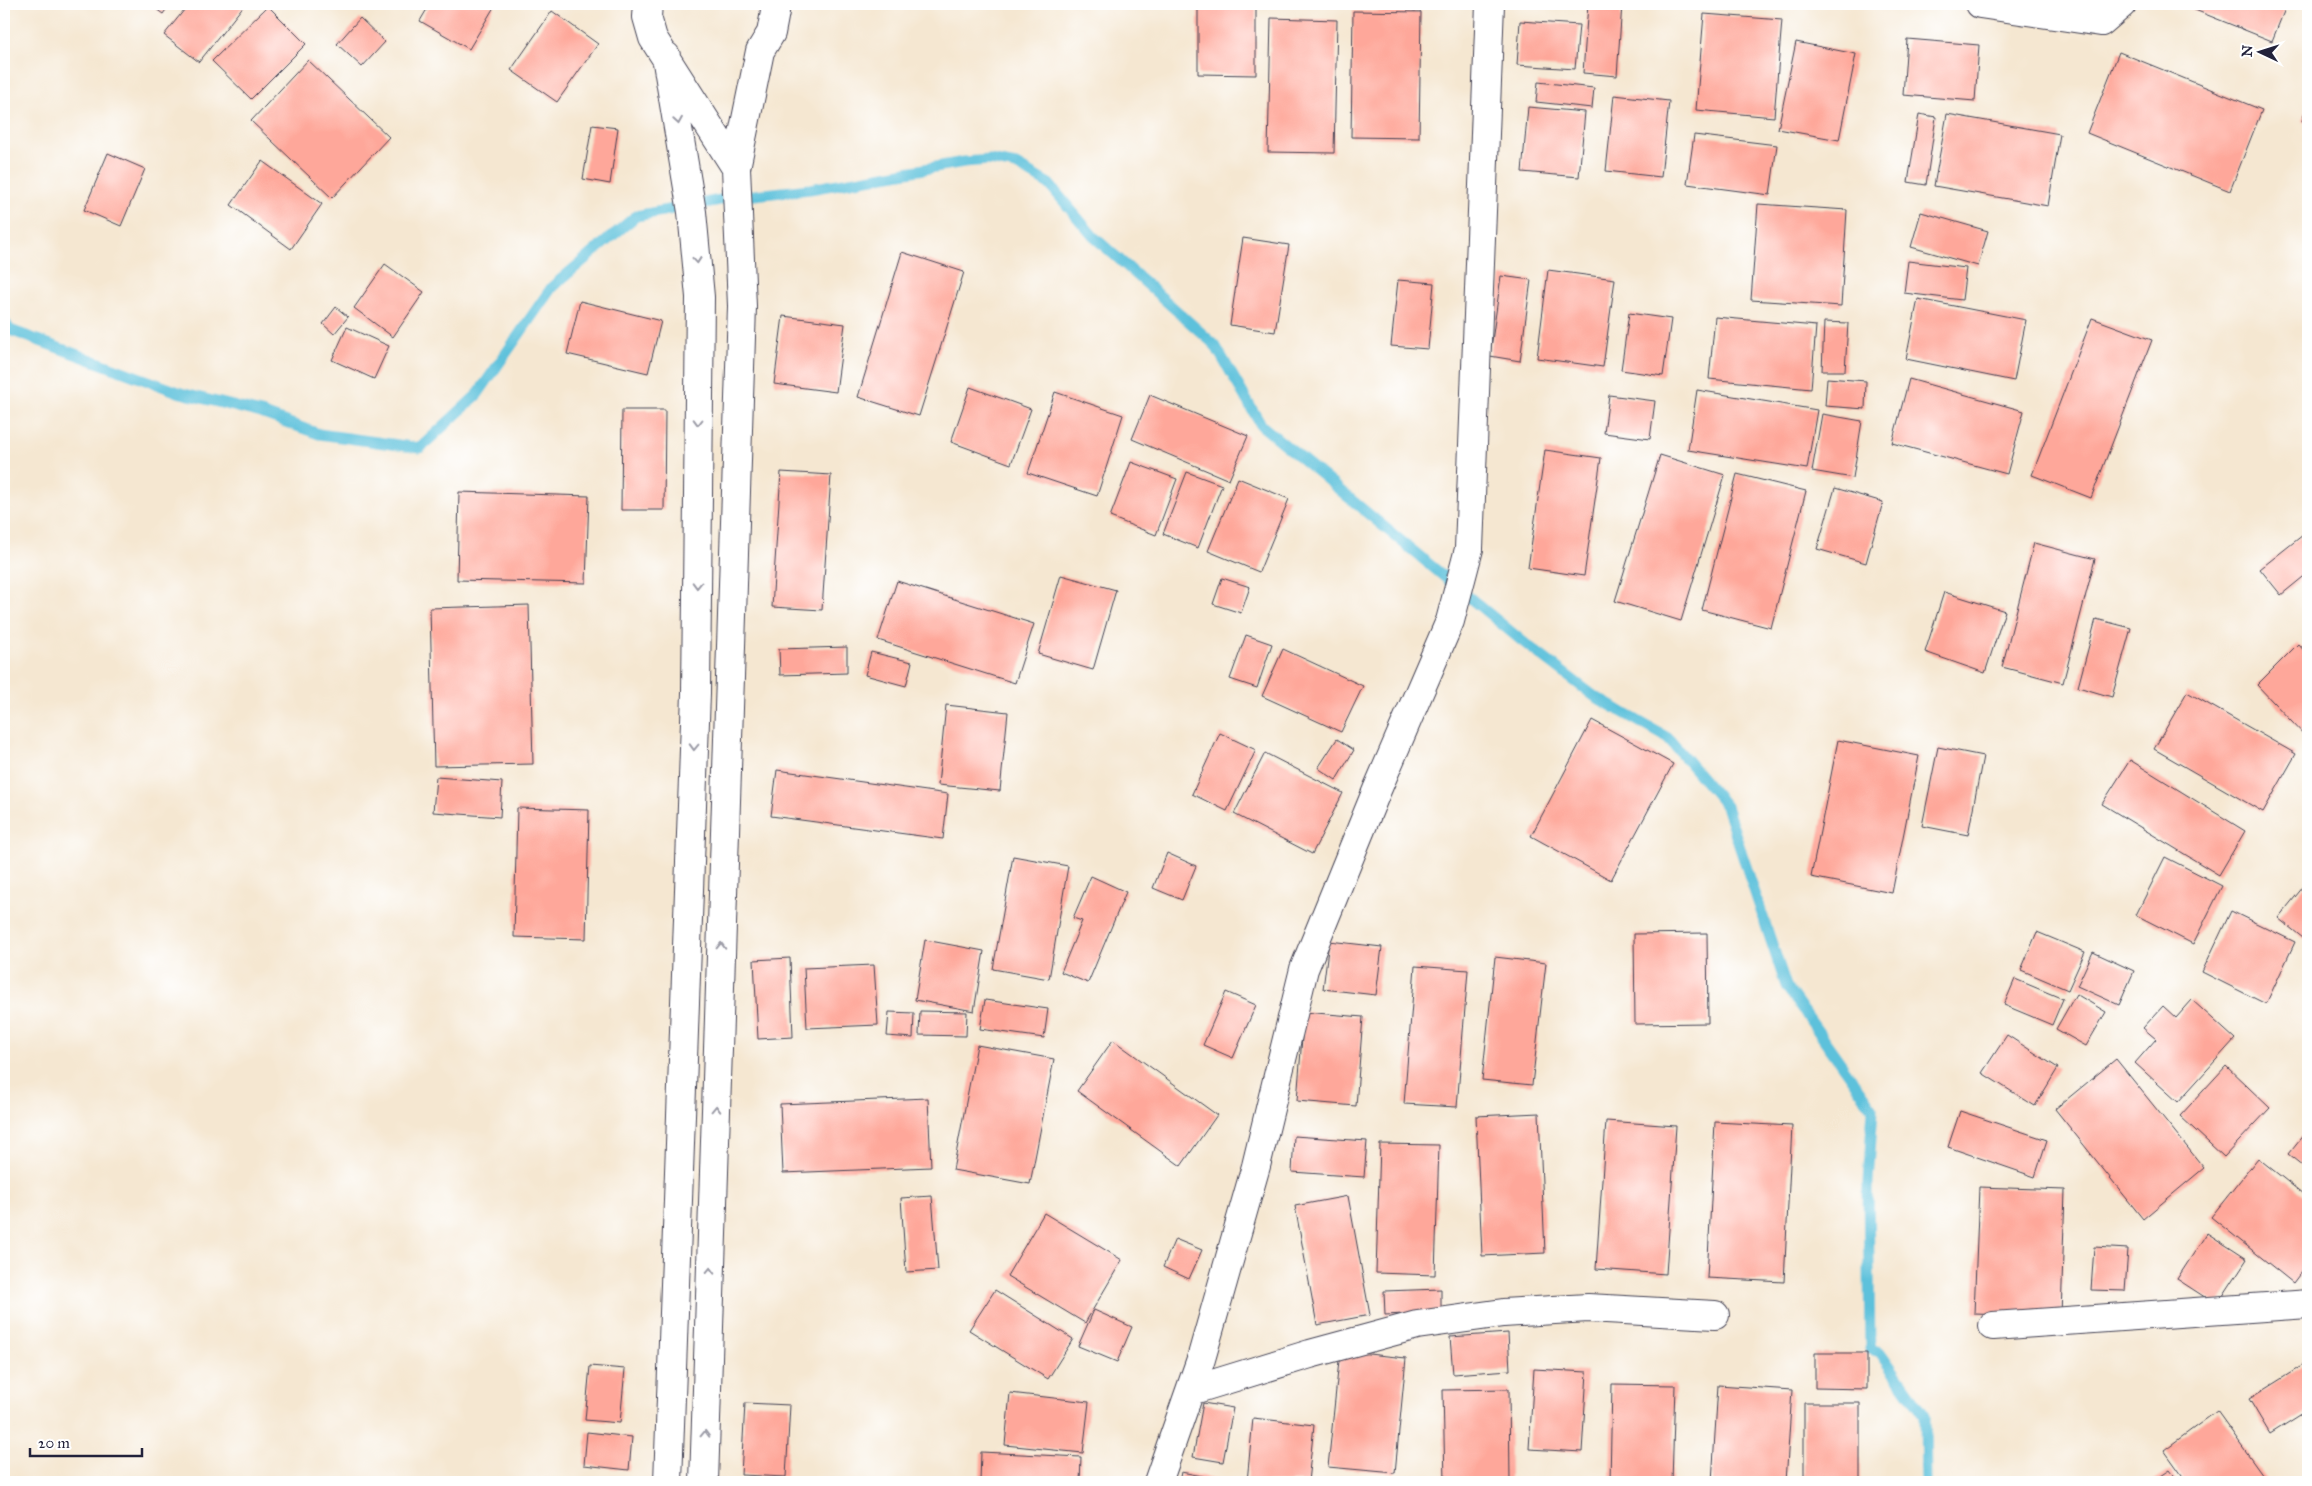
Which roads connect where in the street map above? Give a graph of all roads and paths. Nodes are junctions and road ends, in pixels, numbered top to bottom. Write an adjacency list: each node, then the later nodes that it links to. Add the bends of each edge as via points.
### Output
1 (648, 4): 6 (street, via 647,17 653,38)
2 (774, 4): 7 (street, via 771,33 760,51)
3 (1490, 4): 11 (street, via 1469,549 1450,621 1304,969 1256,1166)
4 (1980, 4): 5 (street, via 2101,22)
5 (2122, 4)
6 (666, 56): 7 (street); 12 (street, one-way to 12, via 690,199 700,297 696,693)
7 (737, 186): 13 (street, one-way to 7, via 742,306)
8 (2308, 1304): 10 (street)
9 (1715, 1315): 11 (street, via 1588,1308 1503,1313 1427,1324 1310,1354)
10 (1993, 1326)
11 (1190, 1391): 14 (street)
12 (668, 1482)
13 (704, 1482)
14 (1158, 1482)

